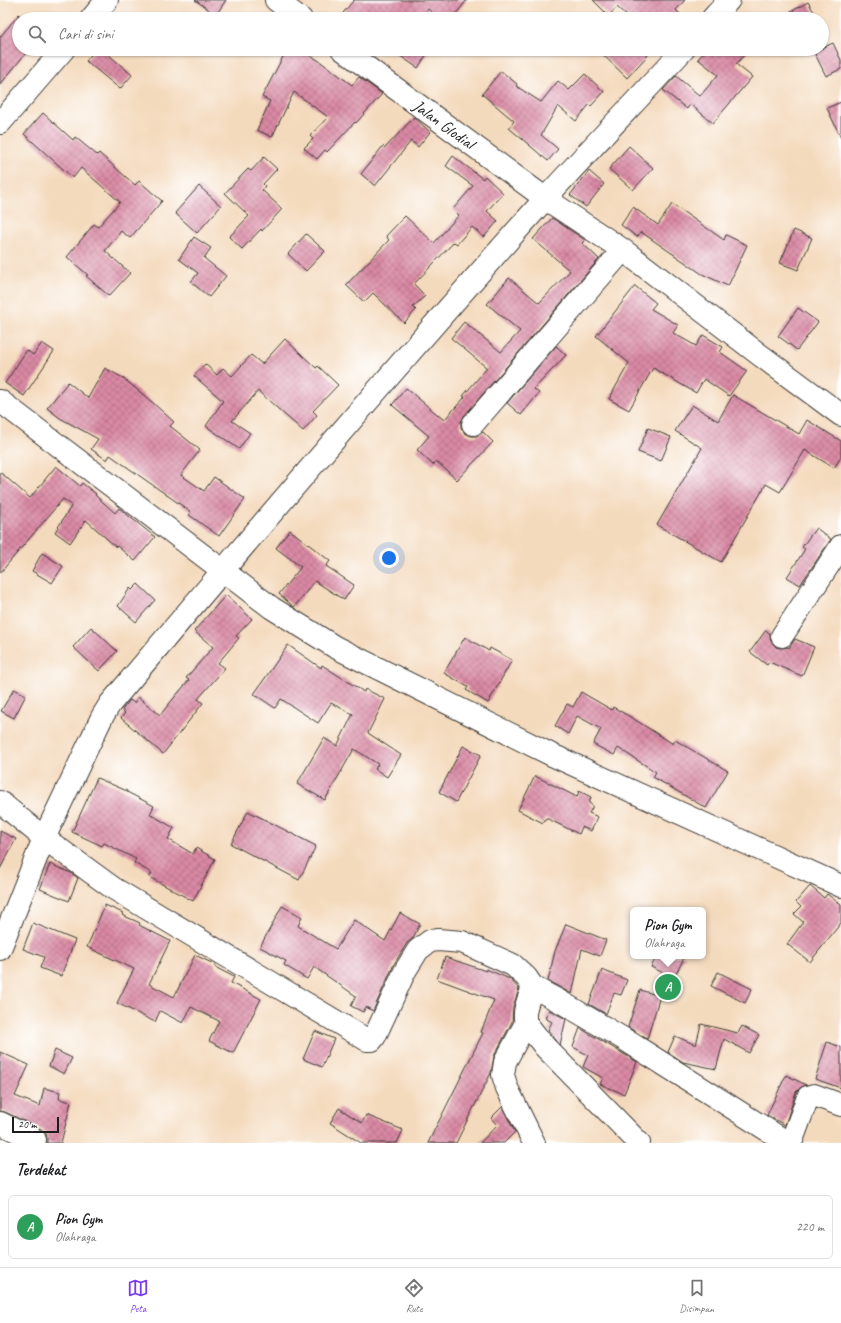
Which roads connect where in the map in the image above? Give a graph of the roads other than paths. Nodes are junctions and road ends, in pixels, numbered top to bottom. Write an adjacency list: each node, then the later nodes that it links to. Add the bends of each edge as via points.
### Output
1 (107, 0): 4 (street)
2 (276, 0): 5 (street)
3 (730, 0): 6 (street)
4 (96, 12)
5 (292, 12)
6 (719, 12)
7 (58, 56): 10 (street)
8 (352, 56): 11 (street, Jalan Glodial)
9 (678, 56): 11 (street)
10 (0, 123)
11 (546, 199): 12 (street, Jalan Glodial); 17 (street)
12 (624, 250): 14 (street, Jalan Glodial); 15 (street)
13 (0, 402): 17 (street)
14 (841, 414)
15 (473, 424)
16 (841, 546): 18 (street)
17 (222, 570): 20 (street, via 110,704); 21 (street, via 272,608 335,647 552,756)
18 (782, 636)
19 (0, 802): 20 (street)
20 (44, 838): 22 (street); 23 (street, via 113,888 367,1040 372,1040 375,1036 405,971 418,950 430,941 462,942 513,966)
21 (841, 886)
22 (0, 949)
23 (533, 987): 24 (street, via 524,1018); 30 (street, via 624,1039)
24 (526, 1023): 28 (street, via 505,1062 503,1075); 29 (street, via 545,1047)
25 (841, 1105): 30 (street, via 814,1095 808,1097)
26 (0, 1123): 27 (street)
27 (35, 1140)
28 (534, 1143)
29 (639, 1143)
30 (789, 1143)

